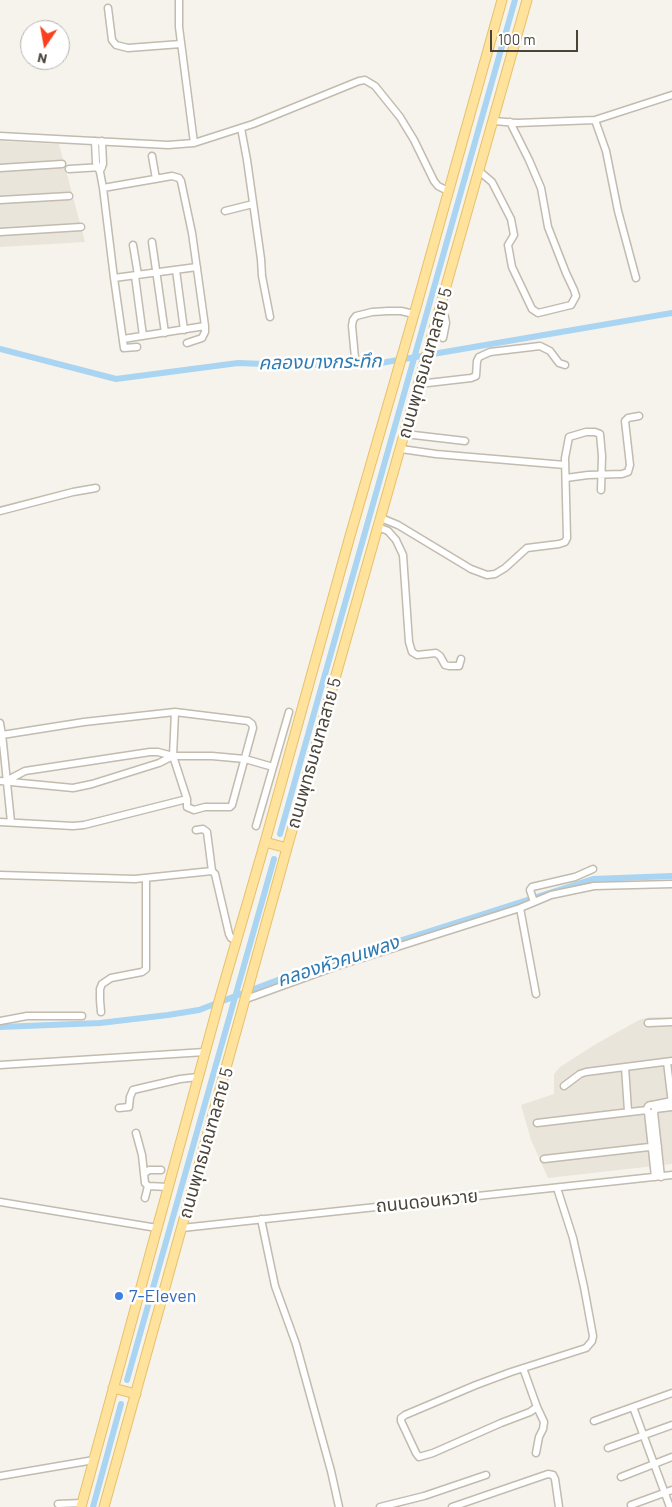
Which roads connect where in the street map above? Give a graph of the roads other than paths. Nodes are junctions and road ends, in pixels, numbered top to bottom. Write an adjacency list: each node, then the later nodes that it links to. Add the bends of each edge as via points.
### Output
1 (179, 0): 5 (street)
2 (502, 0): 23 (main road, ถนนพุทธมณฑลสาย 5)
3 (527, 0): 8 (main road, ถนนพุทธมณฑลสาย 5)
4 (108, 8): 5 (street, via 112,40 116,45 128,48)
5 (181, 44): 14 (street)
6 (672, 95): 7 (street)
7 (596, 120): 9 (street); 37 (street)
8 (494, 121): 9 (street); 20 (main road, ถนนพุทธมณฑลสาย 5)
9 (510, 122): 20 (street, via 541,188 548,227 576,296 571,305 538,313 532,309 512,267 508,245 514,235 511,219 492,182)
10 (241, 128): 14 (street); 23 (street, via 365,80 375,86 400,117 434,181); 26 (street)
11 (0, 136): 12 (street)
12 (95, 141): 13 (street); 19 (street)
13 (102, 141): 14 (street, via 168,145); 19 (street)
14 (194, 143)
15 (152, 156): 21 (street)
16 (62, 164): 17 (street)
17 (0, 168)
18 (69, 169): 19 (street)
19 (100, 169): 22 (street)
20 (479, 171): 38 (main road, ถนนพุทธมณฑลสาย 5)
21 (156, 179): 22 (street); 32 (street, via 177,176 181,181)
22 (103, 188): 36 (street)
23 (448, 191): 39 (main road, ถนนพุทธมณฑลสาย 5)
24 (69, 196): 25 (street)
25 (0, 200)
26 (253, 204): 27 (street); 40 (street)
27 (225, 211)
28 (81, 227): 29 (street)
29 (0, 232)
30 (152, 242): 34 (street)
31 (133, 245): 35 (street)
32 (197, 267): 33 (street); 41 (street)
33 (176, 270): 34 (street); 42 (street)
34 (157, 272): 35 (street); 43 (street)
35 (136, 276): 36 (street); 44 (street)
36 (114, 278): 46 (street)
37 (636, 278)
38 (440, 311): 45 (street, via 446,323); 51 (main road, ถนนพุทธมณฑลสาย 5)
39 (414, 314): 49 (street, via 388,311 356,316 352,326); 75 (main road, ถนนพุทธมณฑลสาย 5)
40 (270, 317)
41 (205, 326): 42 (street); 47 (street, via 202,338)
42 (184, 330): 43 (street)
43 (165, 333): 44 (street)
44 (144, 336): 46 (street)
45 (443, 338)
46 (123, 339): 48 (street, via 124,348)
47 (187, 343)
48 (137, 347)
49 (355, 358)
50 (565, 365): 51 (street, via 540,346 490,352 479,357 476,376)
51 (419, 384): 53 (main road, ถนนพุทธมณฑลสาย 5)
52 (639, 416): 57 (street, via 625,421 630,469 622,474)
53 (405, 434): 54 (street); 55 (main road, ถนนพุทธมณฑลสาย 5)
54 (465, 441)
55 (401, 449): 56 (street); 62 (main road, ถนนพุทธมณฑลสาย 5)
56 (565, 465): 57 (street, via 570,437 595,432 601,439); 58 (street)
57 (600, 475): 58 (street); 60 (street)
58 (566, 478): 62 (street, via 565,542 528,548 495,574 481,574 398,525)
59 (96, 488): 61 (street)
60 (601, 490)
61 (0, 511)
62 (380, 522): 63 (street, via 396,540 403,555 412,652 417,655 436,653 449,666 459,666); 81 (main road, ถนนพุทธมณฑลสาย 5)
63 (461, 658)
64 (175, 712): 67 (street); 69 (street); 70 (street, via 248,721 253,728)
65 (289, 712): 71 (street)
66 (0, 723): 67 (street)
67 (2, 735): 68 (street)
68 (2, 743): 72 (street)
69 (173, 756): 70 (street); 72 (street, via 150,752 114,757 25,771); 72 (street, via 159,764 73,788); 74 (street)
70 (243, 760): 71 (street); 74 (street, via 230,807 190,810)
71 (273, 769): 73 (street)
72 (3, 781): 77 (street)
73 (265, 796): 75 (street); 78 (street)
74 (187, 799): 77 (street, via 84,825)
75 (277, 800): 80 (main road, ถนนพุทธมณฑลสาย 5)
76 (0, 822): 77 (street)
77 (11, 822)
78 (256, 826)
79 (196, 830): 83 (street, via 207,832)
80 (265, 842): 81 (main road); 89 (main road, ถนนพุทธมณฑลสาย 5)
81 (287, 848): 91 (main road, ถนนพุทธมณฑลสาย 5)
82 (593, 870): 87 (street, via 532,887)
83 (212, 871): 85 (street); 89 (street, via 229,934)
84 (0, 875): 85 (street)
85 (146, 878): 92 (street, via 146,969 111,978 102,984)
86 (672, 884): 87 (street, via 594,886)
87 (532, 898): 88 (street)
88 (520, 908): 90 (street); 91 (street, via 337,966)
89 (236, 940): 97 (main road, ถนนพุทธมณฑลสาย 5)
90 (536, 994)
91 (246, 999): 122 (main road, ถนนพุทธมณฑลสาย 5)
92 (102, 1012)
93 (82, 1016): 94 (street, via 27,1016)
94 (0, 1021)
95 (672, 1022): 96 (street)
96 (648, 1023)
97 (205, 1052): 99 (street); 101 (main road, ถนนพุทธมณฑลสาย 5)
98 (669, 1062): 100 (street); 103 (street)
99 (0, 1065)
100 (626, 1067): 102 (street, via 586,1072); 106 (street)
101 (198, 1077): 104 (street, via 180,1078 133,1090 129,1107); 116 (main road, ถนนพุทธมณฑลสาย 5)
102 (564, 1086)
103 (672, 1103): 105 (street)
104 (119, 1108)
105 (651, 1110): 106 (street); 109 (street)
106 (628, 1111): 107 (street)
107 (537, 1123)
108 (136, 1134): 112 (street)
109 (655, 1146): 110 (street); 114 (street)
110 (544, 1159)
111 (161, 1170): 112 (street, via 154,1169)
112 (144, 1174): 115 (street)
113 (672, 1175): 114 (street, ถนนดอนหวาย)
114 (658, 1177): 117 (street, ถนนดอนหวาย)
115 (148, 1186): 116 (street); 118 (street)
116 (168, 1187): 121 (main road, ถนนพุทธมณฑลสาย 5)
117 (557, 1188): 120 (street, ถนนดอนหวาย); 123 (street, via 573,1238 593,1336 586,1348)
118 (145, 1198)
119 (0, 1202): 121 (street)
120 (260, 1219): 122 (street, ถนนดอนหวาย); 146 (street, via 275,1286 296,1344)
121 (157, 1228): 124 (main road, ถนนพุทธมณฑลสาย 5)
122 (182, 1228): 126 (main road, ถนนพุทธมณฑลสาย 5)
123 (523, 1368): 127 (street); 127 (street, via 405,1415 401,1421 419,1457)
124 (113, 1388): 126 (main road); 135 (main road, ถนนพุทธมณฑลสาย 5)
125 (672, 1393): 128 (street)
126 (136, 1394): 145 (main road, ถนนพุทธมณฑลสาย 5)
127 (537, 1407): 133 (street, via 544,1429)
128 (633, 1407): 129 (street); 131 (street)
129 (594, 1421)
130 (672, 1425): 131 (street)
131 (644, 1436): 132 (street); 136 (street)
132 (608, 1448)
133 (536, 1452)
134 (672, 1457): 136 (street)
135 (94, 1460): 137 (street); 143 (main road, ถนนพุทธมณฑลสาย 5)
136 (654, 1464): 139 (street); 141 (street)
137 (0, 1476)
138 (486, 1476): 147 (street)
139 (621, 1477)
140 (672, 1490): 141 (street)
141 (664, 1492): 144 (street); 150 (street)
142 (58, 1504): 143 (street)
143 (82, 1505)
144 (631, 1505)
145 (104, 1507)
146 (339, 1507)
147 (380, 1507)
148 (452, 1507): 149 (street, via 548,1474 555,1479)
149 (559, 1507)
150 (670, 1507)

